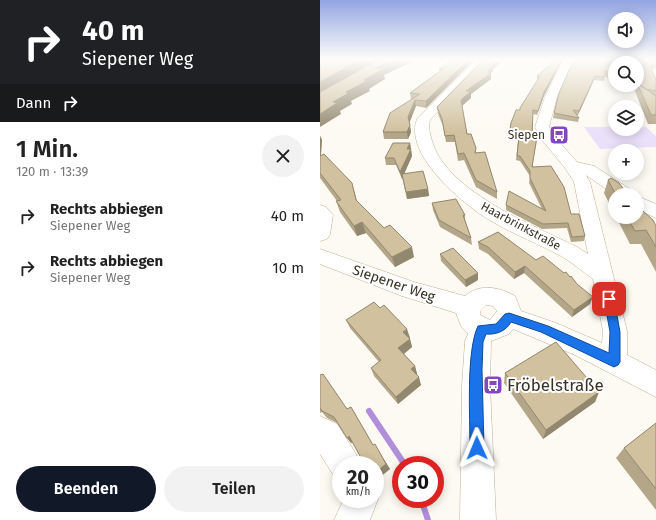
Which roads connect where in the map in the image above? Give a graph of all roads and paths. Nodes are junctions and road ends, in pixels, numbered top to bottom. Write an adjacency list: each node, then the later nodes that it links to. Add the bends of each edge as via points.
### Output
1 (460, 83): 10 (street, Haarbrinkstraße, via 424,120 421,127 427,150 437,166 488,211 570,252)
2 (558, 83): 3 (street, via 542,127 547,137)
3 (572, 166): 4 (street, via 588,170); 10 (street, via 582,182)
4 (616, 188)
5 (644, 205): 7 (street)
6 (320, 211): 8 (street, via 324,215)
7 (656, 212)
8 (320, 234)
9 (320, 256): 12 (street, Siepener Weg)
10 (603, 275): 13 (street, via 615,332)
11 (509, 317): 12 (street, Siepener Weg, via 499,328 490,330); 12 (street, via 506,303 500,298 482,296 474,300); 13 (street, via 544,329)
12 (475, 318): 19 (street, via 478,342)
13 (614, 362): 14 (street)
14 (656, 384)
15 (320, 431): 16 (street, via 326,435)
16 (339, 456)
17 (357, 508): 18 (street)
18 (352, 520)
19 (478, 520)

